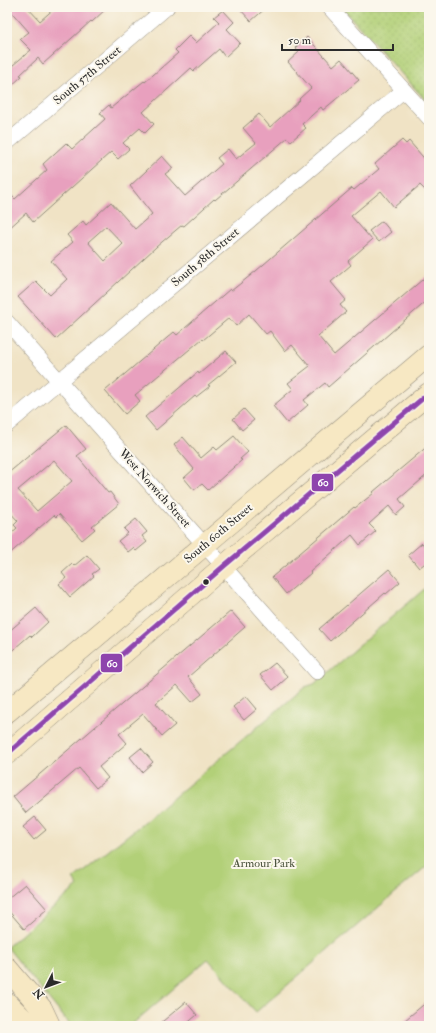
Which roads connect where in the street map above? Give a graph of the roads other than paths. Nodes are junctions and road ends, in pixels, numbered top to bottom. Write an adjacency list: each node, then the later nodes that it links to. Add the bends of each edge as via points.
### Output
1 (167, 7): 5 (street, South 57th Street)
2 (329, 7): 3 (street)
3 (404, 90): 4 (street); 8 (street, South 58th Street)
4 (429, 118)
5 (7, 143)
6 (7, 322): 8 (street, West Norwich Street)
7 (429, 355): 11 (main road, South 60th Street)
8 (59, 380): 10 (street, South 58th Street); 11 (street, West Norwich Street)
9 (429, 393): 12 (main road)
10 (7, 425)
11 (205, 544): 12 (street, West Norwich Street); 14 (main road, South 60th Street)
12 (224, 566): 13 (street, West Norwich Street); 17 (main road)
13 (317, 672)
14 (45, 679): 15 (main road, South 60th Street); 16 (main road)
15 (7, 712)
16 (7, 728)
17 (7, 754)
18 (7, 968): 21 (main road, via 42,1009)
19 (7, 1003): 20 (main road)
20 (32, 1026)
21 (50, 1026)

